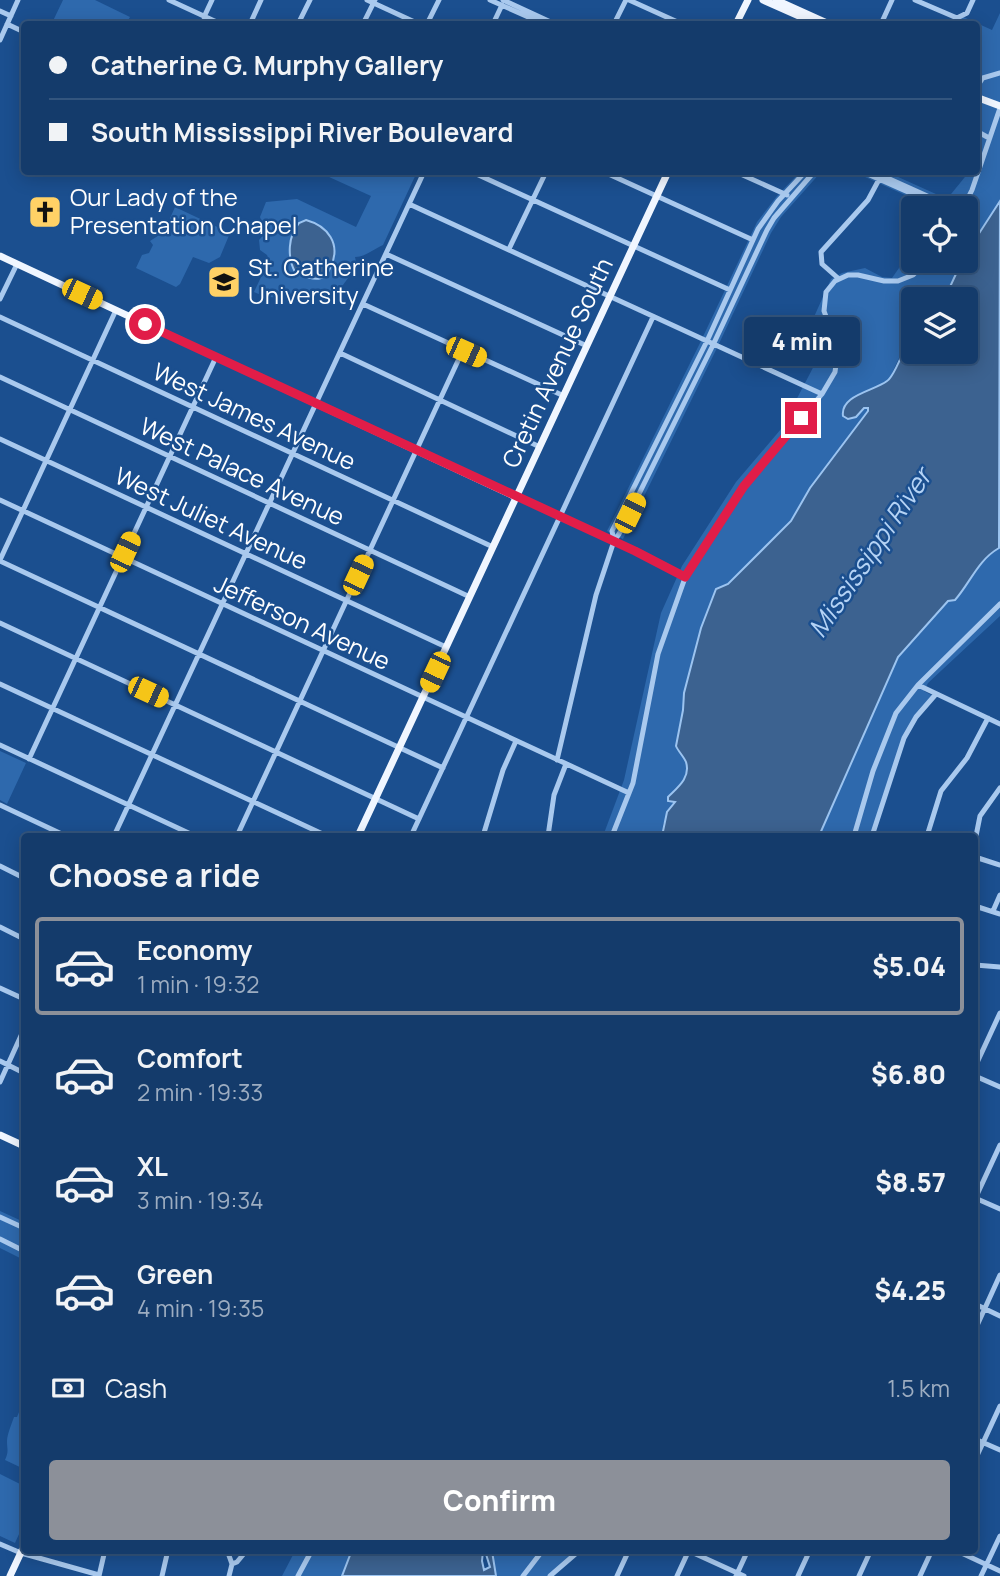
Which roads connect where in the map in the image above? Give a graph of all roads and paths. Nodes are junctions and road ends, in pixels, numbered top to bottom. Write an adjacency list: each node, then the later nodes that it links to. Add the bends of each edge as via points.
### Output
1 (18, 0): 18 (street)
2 (169, 0): 19 (street)
3 (212, 0): 19 (street)
4 (261, 0): 21 (street)
5 (310, 0): 22 (street)
6 (439, 0): 25 (street)
7 (490, 0): 16 (street)
8 (627, 0): 29 (street); 30 (street)
9 (748, 0): 31 (main road)
10 (763, 0): 32 (main road)
11 (776, 0): 33 (main road)
12 (892, 0): 34 (street)
13 (915, 0): 14 (street, via 957,18)
14 (973, 0)
15 (372, 1): 23 (street); 24 (street)
16 (503, 1): 26 (street); 27 (street); 28 (street)
17 (0, 11): 18 (street)
18 (11, 16): 35 (street)
19 (204, 17): 20 (street)
20 (214, 21)
21 (251, 21)
22 (300, 21)
23 (364, 21)
24 (413, 21)
25 (428, 21)
26 (494, 21)
27 (539, 21)
28 (548, 21)
29 (616, 21)
30 (675, 21)
31 (738, 21)
32 (810, 21)
33 (822, 21)
34 (882, 21)
35 (7, 24): 36 (street); 37 (street)
36 (21, 31)
37 (0, 40)
38 (1000, 73): 39 (street)
39 (980, 89)
40 (980, 92): 41 (main road)
41 (1000, 107): 43 (street)
42 (980, 133): 43 (street)
43 (989, 138): 44 (street)
44 (980, 166)
45 (423, 175): 61 (street)
46 (479, 175): 60 (street)
47 (545, 175): 60 (street)
48 (611, 175): 56 (street)
49 (667, 175): 56 (main road, Cretin Avenue South)
50 (743, 175): 55 (street)
51 (802, 175): 55 (street)
52 (811, 175): 59 (street)
53 (881, 175): 57 (street); 70 (street, via 868,200 821,252 822,264)
54 (977, 175): 58 (street)
55 (785, 194): 59 (street); 62 (street)
56 (657, 196): 62 (street); 64 (main road, Cretin Avenue South)
57 (922, 196)
58 (969, 196)
59 (792, 198): 63 (street)
60 (533, 199): 64 (street); 65 (street)
61 (409, 204): 65 (street); 66 (street)
62 (753, 240): 63 (street); 71 (street)
63 (760, 243): 72 (street)
64 (634, 246): 71 (street); 73 (main road, Cretin Avenue South)
65 (509, 249): 73 (street)
66 (386, 254): 75 (street); 80 (street)
67 (0, 256): 68 (main road)
68 (17, 264): 74 (street); 76 (main road)
69 (915, 273): 70 (street, via 898,281 853,275)
70 (839, 279): 86 (street, via 828,289 824,302 838,354 835,372)
71 (730, 290): 72 (street); 79 (street)
72 (737, 294): 79 (street)
73 (611, 296): 78 (street); 80 (main road, Cretin Avenue South)
74 (0, 299)
75 (363, 304): 81 (street); 82 (street)
76 (116, 310): 83 (main road); 84 (street)
77 (0, 317): 84 (street, West James Avenue)
78 (653, 317): 79 (street); 108 (street)
79 (710, 343): 86 (street); 92 (street); 93 (street)
80 (587, 346): 87 (main road, Cretin Avenue South)
81 (463, 350): 87 (street); 88 (street)
82 (340, 353): 88 (street); 89 (street)
83 (215, 357): 89 (main road); 90 (street)
84 (93, 360): 90 (street, West James Avenue); 91 (street)
85 (0, 377): 91 (street, West Palace Avenue)
86 (822, 394): 115 (street, via 744,486)
87 (564, 396): 95 (main road, Cretin Avenue South)
88 (439, 401): 95 (street); 96 (street)
89 (316, 404): 96 (main road); 97 (street)
90 (192, 408): 97 (street, West James Avenue); 98 (street)
91 (70, 410): 98 (street, West Palace Avenue); 99 (street)
92 (672, 410): 93 (street); 100 (street)
93 (679, 413): 101 (street)
94 (0, 439): 99 (street, West Juliet Avenue)
95 (540, 447): 102 (main road, Cretin Avenue South)
96 (415, 451): 102 (main road); 104 (street)
97 (292, 454): 104 (street, West James Avenue); 105 (street)
98 (169, 457): 105 (street, West Palace Avenue); 106 (street)
99 (46, 461): 106 (street, West Juliet Avenue); 107 (street)
100 (643, 467): 101 (street); 109 (street, via 612,531)
101 (650, 470): 109 (street)
102 (516, 497): 108 (street); 110 (main road, Cretin Avenue South)
103 (0, 500): 107 (street, Jefferson Avenue)
104 (392, 501): 110 (street, West James Avenue); 111 (street)
105 (268, 504): 111 (street, West Palace Avenue); 112 (street)
106 (146, 508): 112 (street, West Juliet Avenue); 113 (street)
107 (23, 511): 113 (street, Jefferson Avenue); 114 (street)
108 (560, 517): 109 (street); 133 (street)
109 (614, 541): 115 (street); 142 (street, via 596,596)
110 (493, 547): 116 (main road, Cretin Avenue South)
111 (369, 551): 116 (street, West Palace Avenue); 117 (street)
112 (246, 555): 117 (street, West Juliet Avenue); 119 (street)
113 (123, 558): 119 (street, Jefferson Avenue); 120 (street)
114 (0, 561): 120 (street)
115 (686, 575): 146 (street, via 658,654)
116 (470, 597): 122 (main road, Cretin Avenue South)
117 (345, 601): 122 (street, West Juliet Avenue); 123 (street)
118 (1000, 604): 127 (street)
119 (222, 605): 123 (street, Jefferson Avenue); 124 (street)
120 (99, 608): 124 (street); 125 (street)
121 (0, 623): 125 (street)
122 (446, 648): 129 (main road, Cretin Avenue South)
123 (322, 652): 129 (street, Jefferson Avenue); 130 (street)
124 (199, 655): 130 (street); 131 (street)
125 (76, 659): 131 (street); 132 (street)
126 (0, 684): 132 (street)
127 (918, 685): 128 (street); 162 (street, via 891,724)
128 (936, 694): 134 (street); 163 (street, via 904,738)
129 (423, 698): 133 (street, Jefferson Avenue); 138 (main road, Cretin Avenue South)
130 (299, 702): 138 (street); 139 (street)
131 (175, 705): 139 (street); 140 (street)
132 (52, 709): 140 (street); 141 (street)
133 (466, 718): 136 (street, Jefferson Avenue); 144 (street)
134 (988, 718): 135 (street); 164 (street, via 967,758 941,791)
135 (1000, 724)
136 (516, 741): 142 (street, Jefferson Avenue); 159 (street)
137 (0, 745): 141 (street)
138 (399, 748): 144 (street); 147 (main road, Cretin Avenue South)
139 (275, 752): 147 (street); 148 (street)
140 (152, 756): 148 (street); 150 (street)
141 (29, 758): 150 (street)
142 (557, 760): 143 (street, Jefferson Avenue)
143 (566, 764): 146 (street, Jefferson Avenue); 160 (street, via 554,795)
144 (443, 768): 151 (street)
145 (1000, 788): 165 (street, via 980,816)
146 (629, 793): 161 (street)
147 (376, 799): 151 (street); 157 (main road, Cretin Avenue South)
148 (252, 802): 155 (street); 156 (street)
149 (0, 805): 152 (street)
150 (129, 806): 153 (street); 154 (street)
151 (419, 819): 158 (street)
152 (60, 833)
153 (116, 833)
154 (188, 833)
155 (238, 833)
156 (320, 833)
157 (359, 833)
158 (412, 833)
159 (484, 833)
160 (548, 833)
161 (613, 833)
162 (856, 833)
163 (873, 833)
164 (928, 833)
165 (977, 833)
166 (978, 858): 167 (street)
167 (1000, 864)
168 (0, 866): 169 (street)
169 (21, 876)
170 (1000, 895): 172 (street)
171 (978, 907): 172 (street)
172 (993, 911): 173 (street)
173 (1000, 914)
174 (0, 928): 175 (street)
175 (21, 938)
176 (978, 965): 177 (street)
177 (1000, 967)
178 (0, 988): 179 (street)
179 (21, 998)
180 (1000, 1013): 183 (street)
181 (21, 1036): 184 (street)
182 (0, 1061): 184 (street)
183 (978, 1061)
184 (8, 1065): 185 (street); 187 (street)
185 (21, 1072)
186 (978, 1077): 188 (street)
187 (0, 1082)
188 (1000, 1087)
189 (0, 1135): 190 (main road)
190 (21, 1145)
191 (1000, 1145): 192 (street)
192 (978, 1192)
193 (978, 1199): 194 (street)
194 (1000, 1209)
195 (0, 1217): 196 (street)
196 (21, 1227)
197 (0, 1239): 198 (street)
198 (21, 1250)
199 (1000, 1275): 201 (street)
200 (978, 1305): 201 (street)
201 (985, 1308): 202 (street); 203 (street)
202 (1000, 1316)
203 (978, 1323)
204 (1000, 1406): 206 (street)
205 (978, 1440): 206 (street)
206 (983, 1443): 207 (street); 208 (street)
207 (1000, 1450)
208 (978, 1454)
209 (1000, 1536): 230 (street)
210 (0, 1544): 211 (street)
211 (21, 1549)
212 (21, 1554): 233 (main road)
213 (35, 1554): 234 (street)
214 (104, 1554): 234 (street)
215 (167, 1554): 235 (street)
216 (228, 1554): 229 (street)
217 (244, 1554): 229 (street)
218 (310, 1554): 237 (street)
219 (540, 1554): 238 (street)
220 (575, 1554): 239 (street)
221 (627, 1554): 240 (street)
222 (687, 1554): 241 (street)
223 (694, 1554): 232 (street)
224 (747, 1554): 232 (street)
225 (808, 1554): 242 (street)
226 (869, 1554): 243 (street)
227 (930, 1554): 244 (street)
228 (964, 1554): 230 (street)
229 (232, 1564): 236 (street)
230 (986, 1564): 231 (street); 245 (street)
231 (1000, 1571)
232 (739, 1575)
233 (10, 1576)
234 (99, 1576)
235 (162, 1576)
236 (229, 1576)
237 (298, 1576)
238 (523, 1576)
239 (550, 1576)
240 (617, 1576)
241 (677, 1576)
242 (798, 1576)
243 (859, 1576)
244 (920, 1576)
245 (981, 1576)

